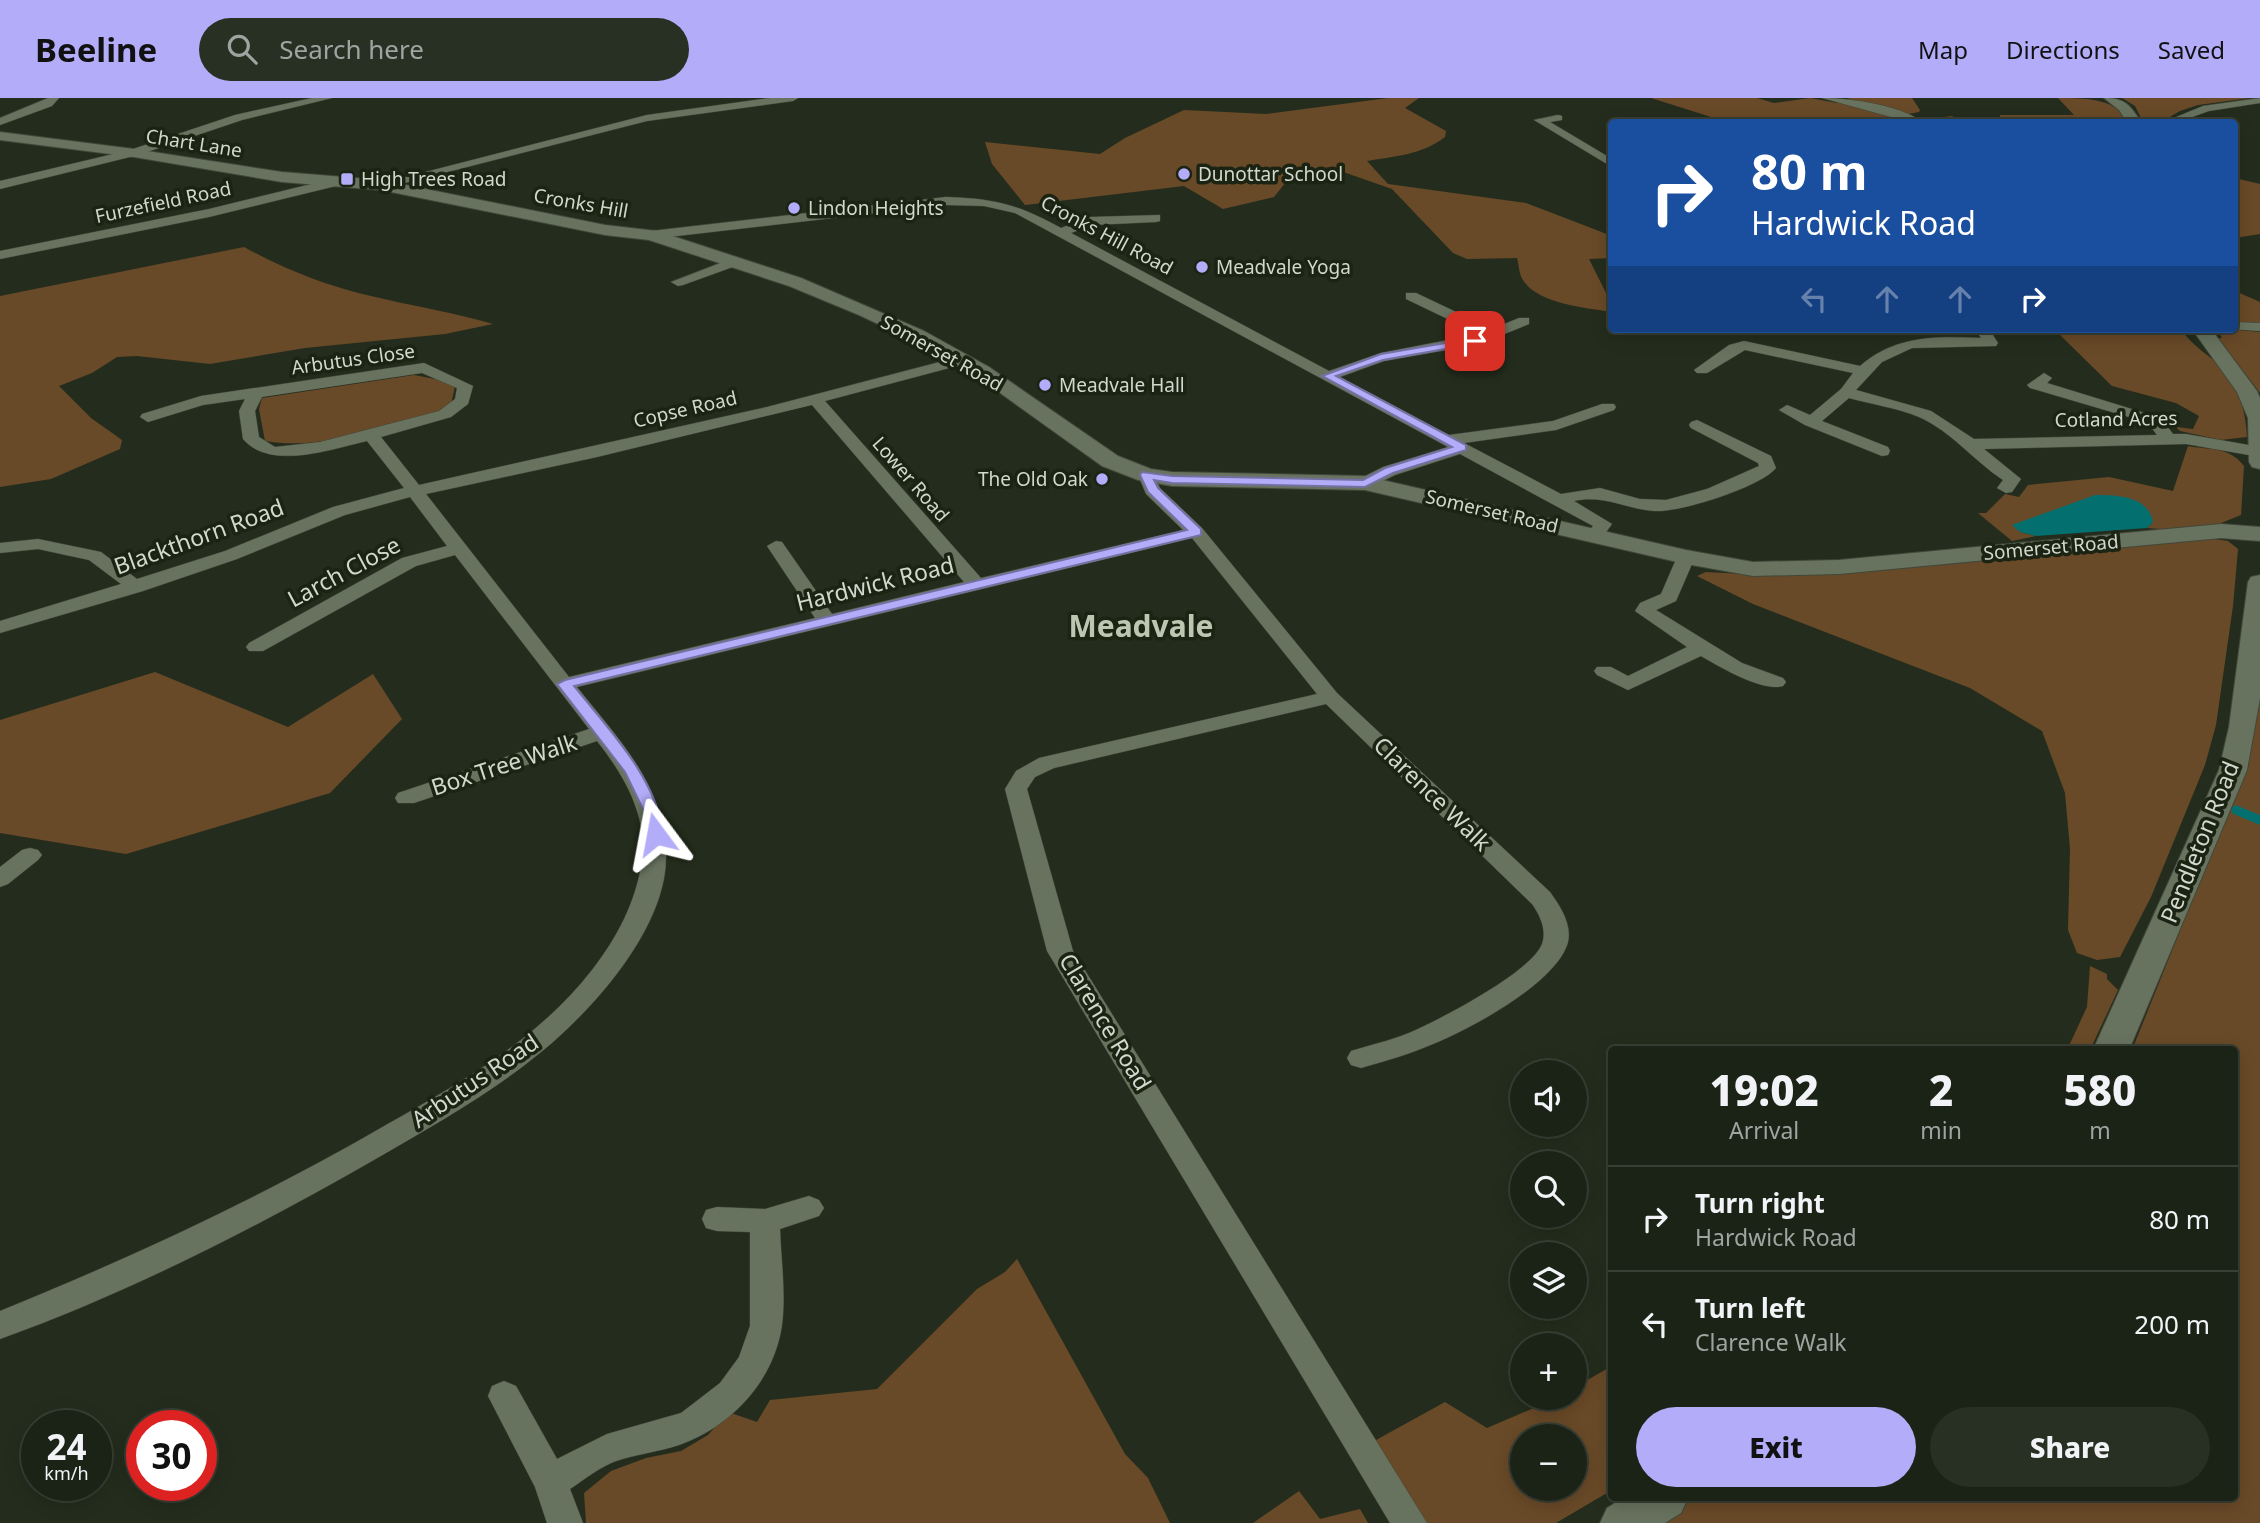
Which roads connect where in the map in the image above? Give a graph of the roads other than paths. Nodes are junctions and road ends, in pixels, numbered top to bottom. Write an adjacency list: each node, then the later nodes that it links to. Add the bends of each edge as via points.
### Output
1 (54, 98): 11 (street)
2 (327, 98): 13 (street, via 239,117)
3 (793, 98): 17 (street, via 647,118)
4 (1827, 98): 8 (street)
5 (2111, 98): 9 (street)
6 (2260, 100): 10 (street, via 2207,108)
7 (1558, 118): 14 (street, via 1533,120)
8 (1909, 119)
9 (2132, 119)
10 (2177, 119)
11 (0, 122)
12 (0, 136): 13 (street, Chart Lane)
13 (134, 153): 15 (street, Chart Lane); 16 (street)
14 (1608, 161)
15 (332, 183): 17 (street, Chart Lane); 21 (street, Furzefield Road)
16 (0, 185)
17 (381, 185): 20 (street, Cronks Hill)
18 (1156, 218): 19 (street, via 1090,222)
19 (1062, 232): 20 (street, Cronks Hill Road, via 1019,210 984,202 946,201); 34 (street, Cronks Hill Road)
20 (651, 235): 22 (street, Somerset Road)
21 (0, 255)
22 (736, 261): 23 (street); 31 (street, Somerset Road, via 866,311)
23 (678, 282)
24 (1411, 296): 29 (street)
25 (1524, 321): 29 (street)
26 (2238, 326): 27 (street)
27 (2260, 327)
28 (2204, 333): 49 (street, via 2247,391 2258,418)
29 (1491, 334): 34 (street, via 1450,347 1381,357)
30 (1991, 343): 33 (street, via 1911,343 1886,352)
31 (963, 360): 38 (street, Copse Road); 51 (street, Somerset Road, via 1111,461)
32 (1702, 370): 33 (street, via 1744,345)
33 (1860, 370): 36 (street)
34 (1328, 376): 46 (street, Cronks Hill Road)
35 (2035, 385): 45 (street, via 2145,416)
36 (1846, 391): 42 (street); 47 (street, via 1925,414)
37 (256, 394): 41 (street, Arbutus Close, via 201,401); 44 (street, Arbutus Close, via 247,411 251,439 272,452); 44 (street, Arbutus Close, via 424,368 465,386 462,401 444,414)
38 (815, 399): 54 (street, Copse Road); 64 (street, Lower Road)
39 (1608, 407): 46 (street, via 1556,425)
40 (1787, 410): 42 (street)
41 (148, 417)
42 (1811, 422): 48 (street)
43 (1697, 425): 55 (street, via 1765,460 1768,468 1671,506 1594,491)
44 (371, 435): 54 (street)
45 (2168, 438): 47 (street, Cotland Acres); 49 (street, Cotland Acres)
46 (1454, 444): 52 (street); 55 (street, Cronks Hill Road)
47 (1971, 444): 53 (street, via 2012,479)
48 (1882, 451)
49 (2259, 452): 50 (street)
50 (2260, 462)
51 (1146, 475): 52 (street, Somerset Road, via 1172,480); 56 (street, Clarence Walk, via 1152,490)
52 (1365, 484): 58 (street, Somerset Road)
53 (2006, 488)
54 (414, 491): 61 (street, Arbutus Road); 65 (street, Blackthorn Road, via 339,512)
55 (1560, 500): 58 (street, Cronks Hill Road, via 1603,524)
56 (1196, 532): 64 (street, Hardwick Road); 73 (street, Clarence Walk)
57 (2260, 534): 62 (street, Somerset Road, via 2221,531 1800,569 1753,569)
58 (1595, 535): 62 (street, Somerset Road)
59 (776, 546): 66 (street)
60 (0, 548): 65 (street, via 38,544 95,556)
61 (458, 548): 68 (street, Larch Close, via 409,562); 72 (street, Arbutus Road)
62 (1686, 557): 69 (street, via 1669,597 1645,611)
63 (2260, 582): 78 (street, Pendleton Road, via 2243,727 2233,770)
64 (977, 585): 66 (street, Hardwick Road)
65 (136, 587): 67 (street, Blackthorn Road)
66 (827, 621): 72 (street, Hardwick Road)
67 (0, 627)
68 (256, 648)
69 (1701, 648): 70 (street, via 1628,684); 71 (street)
70 (1604, 671)
71 (1776, 682)
72 (565, 684): 74 (street, Arbutus Road)
73 (1330, 697): 79 (street, Clarence Walk, via 1541,898 1556,931 1552,951 1544,961 1485,1004 1425,1037); 88 (street, Clarence Road, via 1047,763 1029,771 1016,789 1060,951)
74 (602, 732): 75 (street, Box Tree Walk); 83 (street, Arbutus Road, via 644,790 652,811 656,858 645,902 628,938 562,1019 497,1072 327,1174 198,1238)
75 (407, 798)
76 (30, 855): 77 (street)
77 (0, 879)
78 (2113, 1046)
79 (1361, 1058)
80 (809, 1208): 82 (street)
81 (717, 1219): 82 (street)
82 (765, 1221): 85 (street, via 764,1338 733,1391 682,1429 605,1450)
83 (0, 1325)
84 (504, 1396): 85 (street)
85 (551, 1482): 87 (street)
86 (1659, 1501): 89 (street)
87 (565, 1523)
88 (1409, 1523)
89 (1623, 1523)

